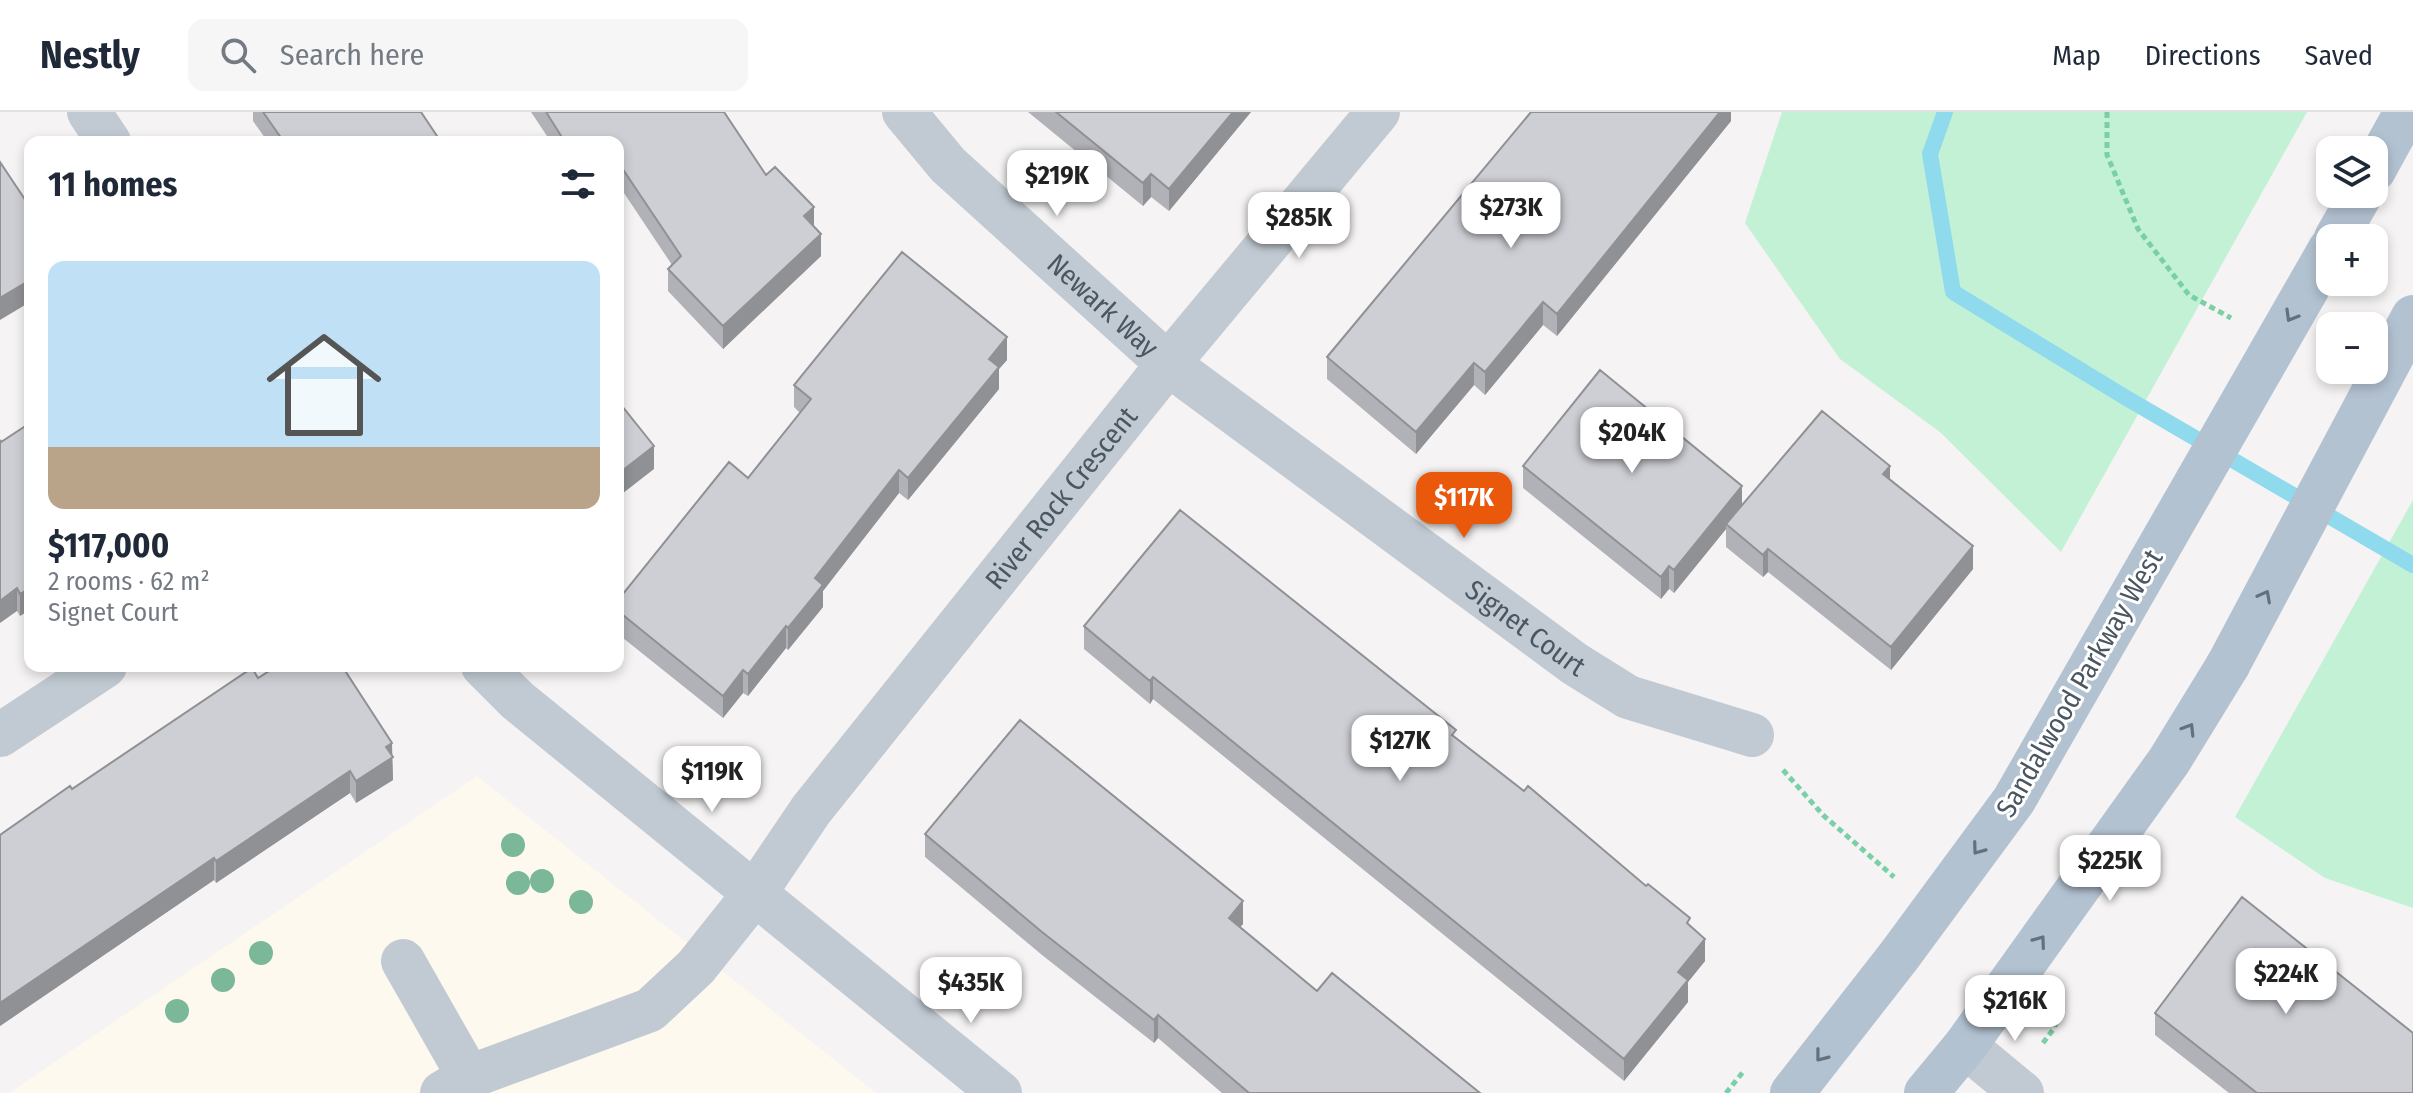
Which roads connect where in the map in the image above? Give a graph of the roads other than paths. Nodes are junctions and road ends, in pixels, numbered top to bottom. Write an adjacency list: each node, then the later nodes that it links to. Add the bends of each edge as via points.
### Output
1 (89, 112): 5 (street)
2 (904, 112): 9 (street, Newark Way, via 948,165)
3 (1378, 112): 9 (street, River Rock Crescent)
4 (2406, 112): 6 (main road)
5 (105, 136)
6 (2388, 145)
7 (2316, 273): 19 (main road, Sandalwood Parkway West, one-way to 19, bridge, via 2014,800)
8 (2413, 317): 16 (main road, one-way to 8, bridge, via 2169,761 2228,665)
9 (1168, 364): 13 (street, Signet Court, via 1575,664 1628,697); 14 (street, River Rock Crescent, via 811,810)
10 (96, 672): 12 (street)
11 (489, 672): 14 (street)
12 (0, 735)
13 (1752, 735)
14 (755, 893): 17 (street, River Rock Crescent, via 717,945 650,1010); 18 (street)
15 (403, 961): 17 (street)
16 (1965, 1046): 20 (main road); 21 (street)
17 (456, 1085)
18 (1000, 1093)
19 (1792, 1093)
20 (1926, 1093)
21 (2022, 1093)

